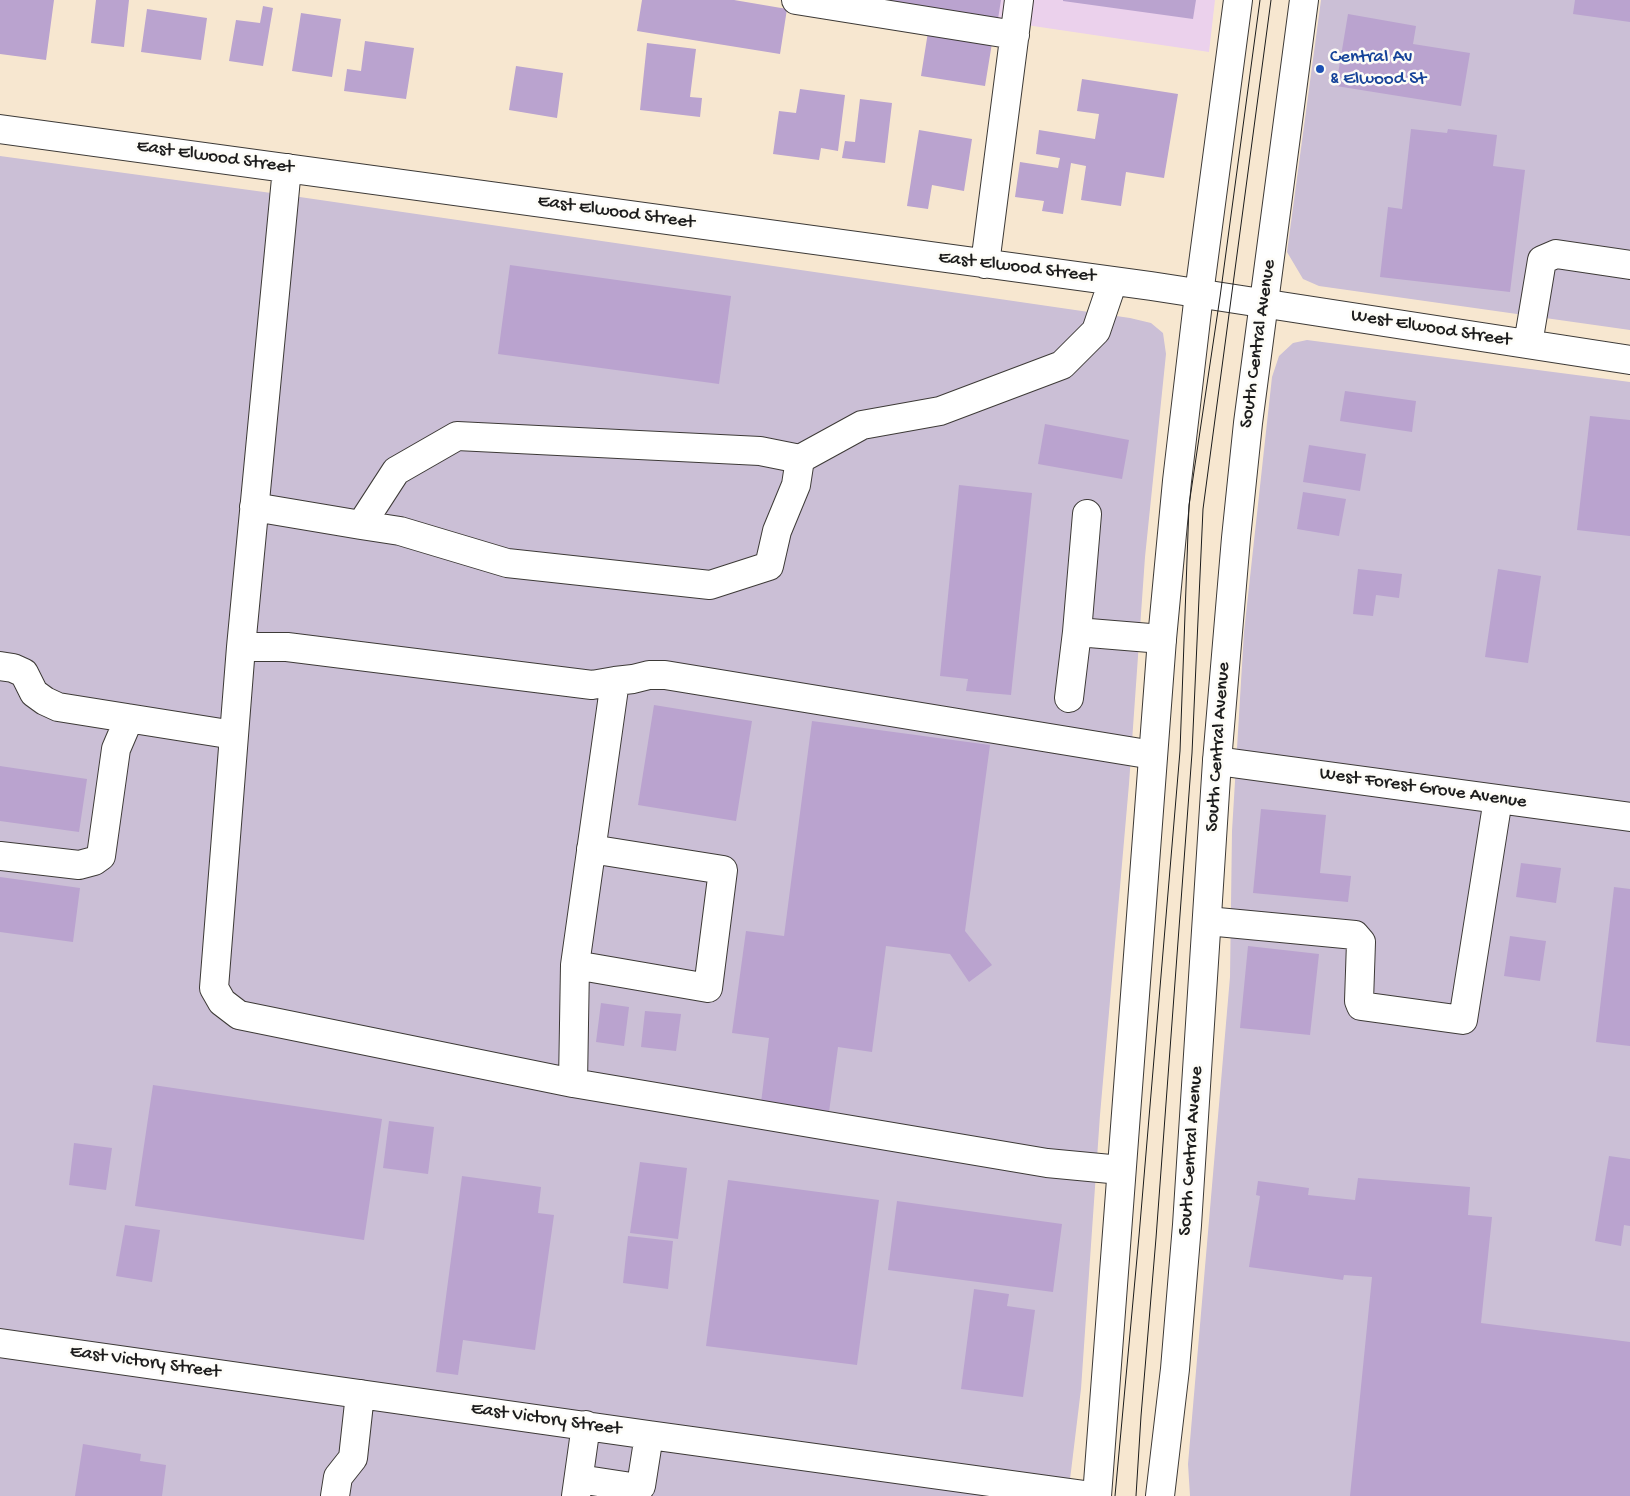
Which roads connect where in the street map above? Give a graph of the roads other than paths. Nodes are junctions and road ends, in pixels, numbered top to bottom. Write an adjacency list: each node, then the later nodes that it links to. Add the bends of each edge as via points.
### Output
1 (796, 0): 5 (street)
2 (1019, 0): 5 (street)
3 (1238, 0): 11 (street)
4 (1304, 0): 13 (street, South Central Avenue)
5 (1015, 35): 8 (street)
6 (0, 129): 7 (street, East Elwood Street)
7 (287, 168): 8 (street, East Elwood Street); 17 (street)
8 (985, 264): 10 (street, East Elwood Street)
9 (1630, 265): 14 (street, via 1556,254 1542,260)
10 (1113, 281): 11 (street, East Elwood Street); 16 (street, via 1096,331 1062,365 940,411 862,426)
11 (1199, 294): 12 (street, East Elwood Street); 21 (street)
12 (1232, 298): 13 (street, West Elwood Street)
13 (1265, 304): 14 (street, West Elwood Street); 29 (street, South Central Avenue, via 1248,423)
14 (1528, 344): 15 (street, West Elwood Street)
15 (1630, 360)
16 (800, 459): 19 (street, via 760,452 457,436 396,470); 19 (street, via 796,485 777,531 769,566 710,585 507,563 400,531)
17 (254, 507): 19 (street); 22 (street)
18 (1087, 514): 20 (street)
19 (361, 525)
20 (1076, 632): 21 (street); 25 (street)
21 (1162, 640): 28 (street)
22 (241, 647): 24 (street, via 287,647 592,685); 27 (street)
23 (0, 666): 26 (street, via 24,673 34,693 45,702)
24 (615, 682): 28 (street, via 666,675); 32 (street)
25 (1069, 698)
26 (126, 718): 27 (street); 33 (street, via 116,748 101,856 79,865)
27 (234, 735): 36 (street, via 214,988 222,1002 238,1015)
28 (1153, 755): 37 (street)
29 (1217, 761): 30 (street, West Forest Grove Avenue); 34 (street, South Central Avenue)
30 (1498, 799): 31 (street, West Forest Grove Avenue); 34 (street, via 1463,1020 1361,1006 1361,942 1356,935)
31 (1630, 817)
32 (591, 849): 35 (street); 35 (street, via 723,870 708,988)
33 (0, 856)
34 (1207, 921): 46 (street, South Central Avenue, via 1187,1225)
35 (575, 965): 36 (street)
36 (573, 1082): 37 (street, via 1047,1163)
37 (1121, 1170): 45 (street)
38 (0, 1343): 39 (street, East Victory Street)
39 (360, 1394): 40 (street, East Victory Street); 43 (street, via 353,1458 338,1477)
40 (586, 1426): 41 (street, East Victory Street); 42 (street)
41 (649, 1435): 42 (street, via 641,1486); 44 (street, East Victory Street)
42 (577, 1487)
43 (336, 1496)
44 (1092, 1496)
45 (1097, 1496)
46 (1160, 1496)

